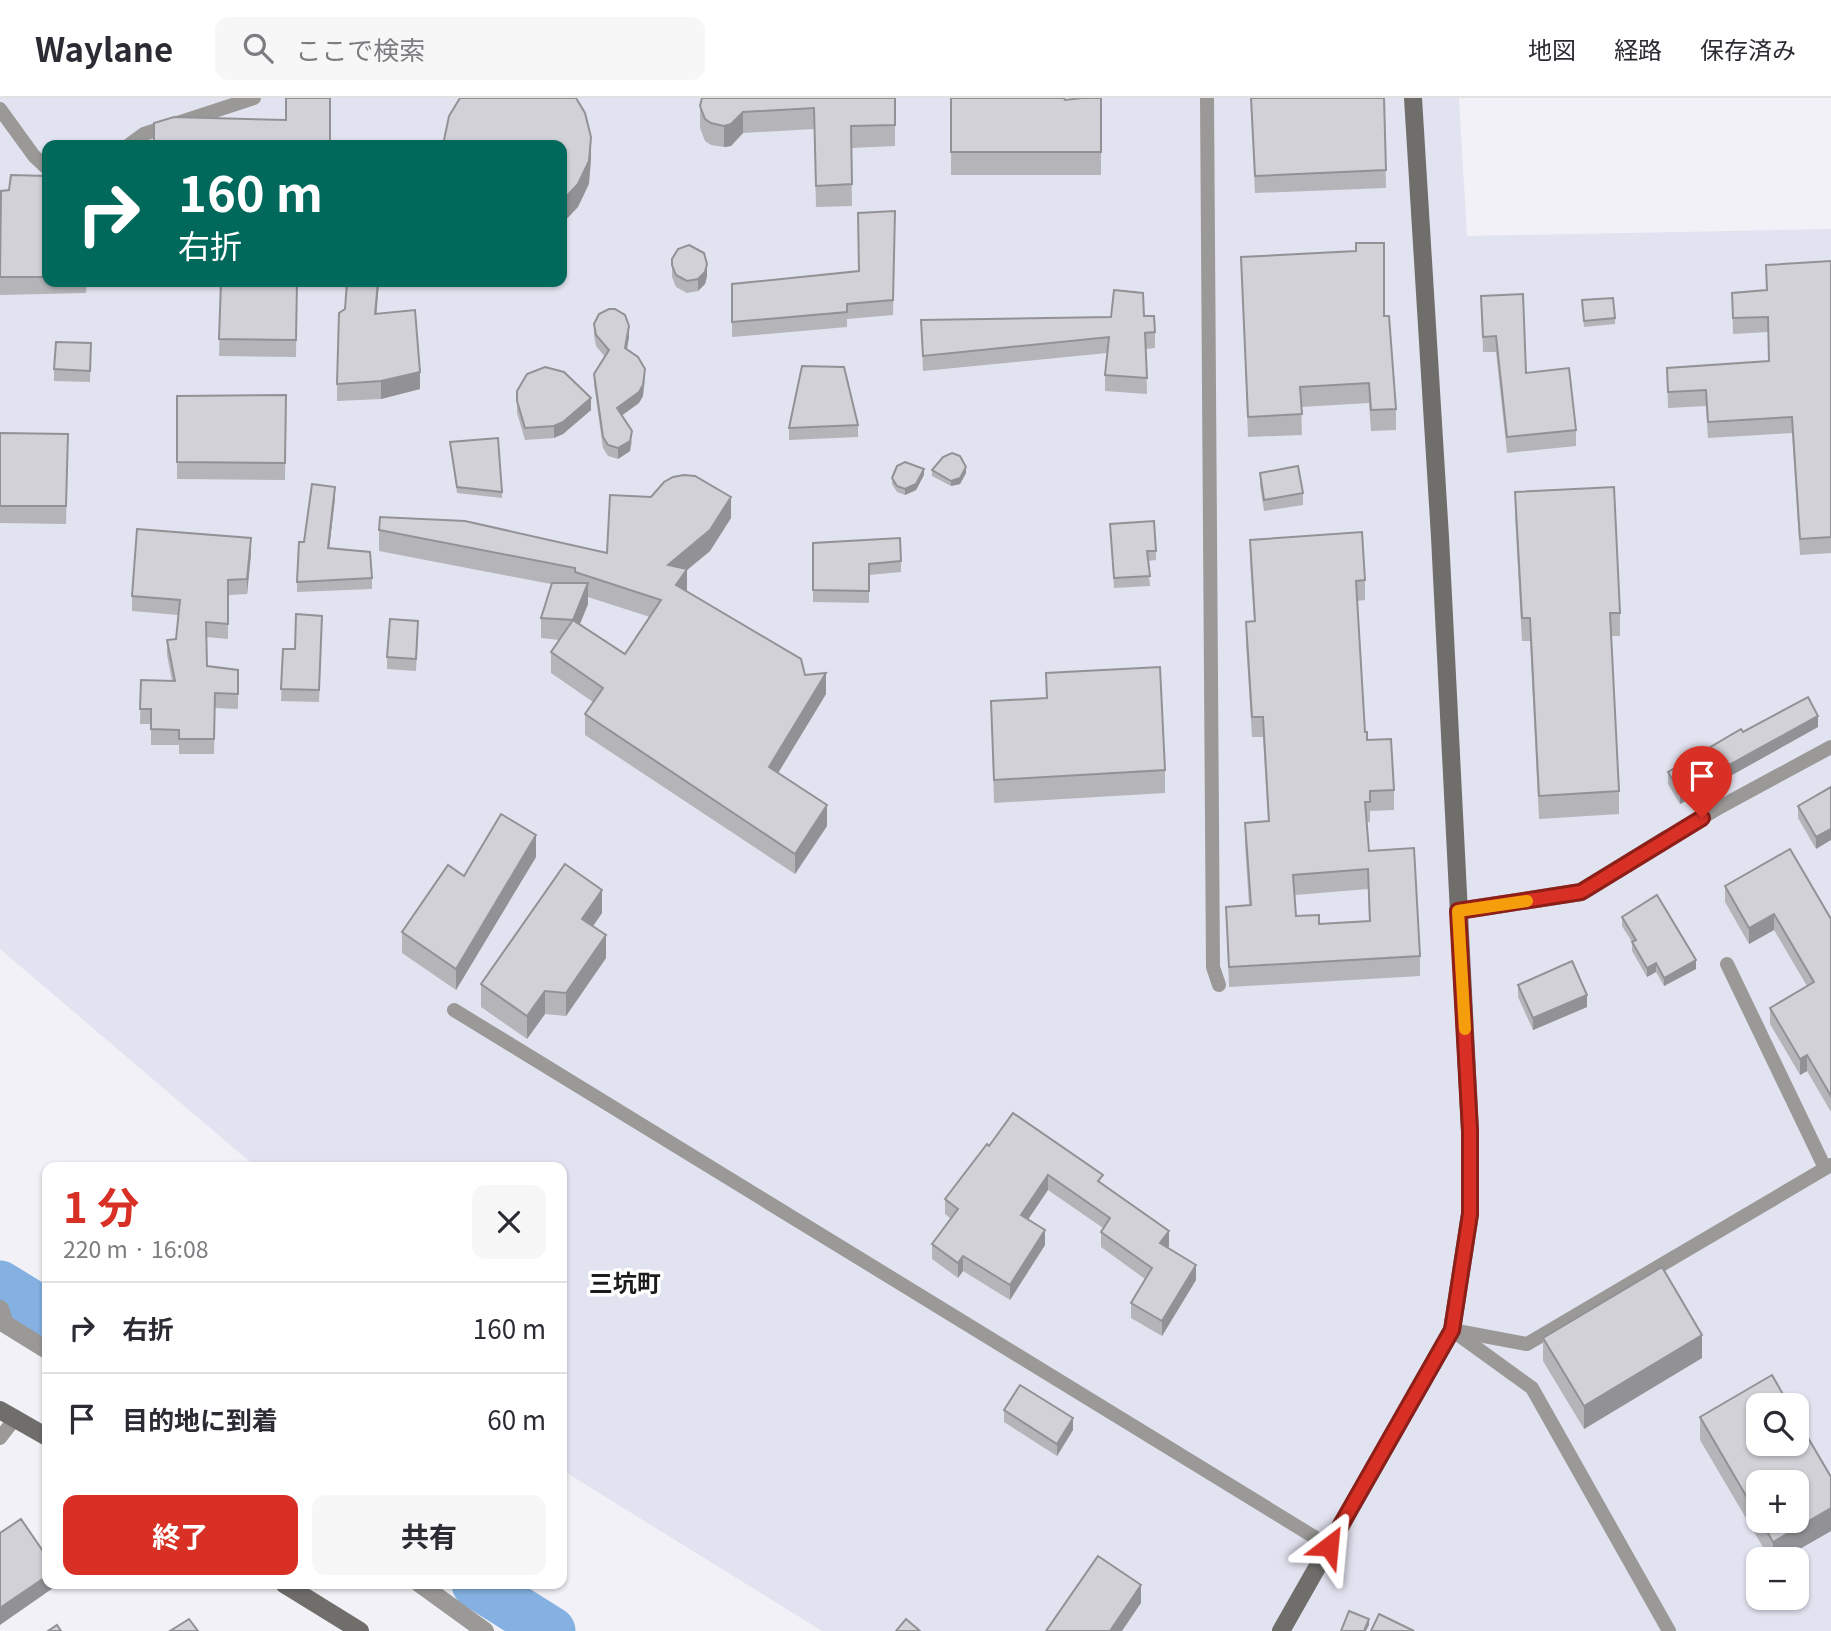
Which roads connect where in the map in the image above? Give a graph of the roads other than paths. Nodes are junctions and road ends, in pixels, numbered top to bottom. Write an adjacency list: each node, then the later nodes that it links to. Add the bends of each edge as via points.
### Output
1 (254, 98): 5 (lane)
2 (1207, 98): 11 (lane, via 1213,967)
3 (1413, 98): 9 (street)
4 (0, 109): 6 (lane)
5 (136, 140)
6 (42, 163)
7 (1831, 747): 8 (lane)
8 (1667, 839): 9 (street, via 1581,892)
9 (1458, 911): 15 (street, via 1470,1214)
10 (1727, 964): 13 (lane)
11 (1219, 985)
12 (454, 1010): 20 (lane)
13 (1828, 1167): 15 (lane, via 1527,1344)
14 (0, 1309): 16 (street, via 5,1324)
15 (1452, 1330): 20 (street); 26 (lane, via 1532,1388)
16 (42, 1347)
17 (8, 1413): 18 (street); 19 (lane)
18 (42, 1434)
19 (0, 1438)
20 (1329, 1546): 25 (street)
21 (292, 1589): 23 (street)
22 (427, 1589): 24 (street)
23 (360, 1631)
24 (485, 1631)
25 (1281, 1631)
26 (1669, 1631)

